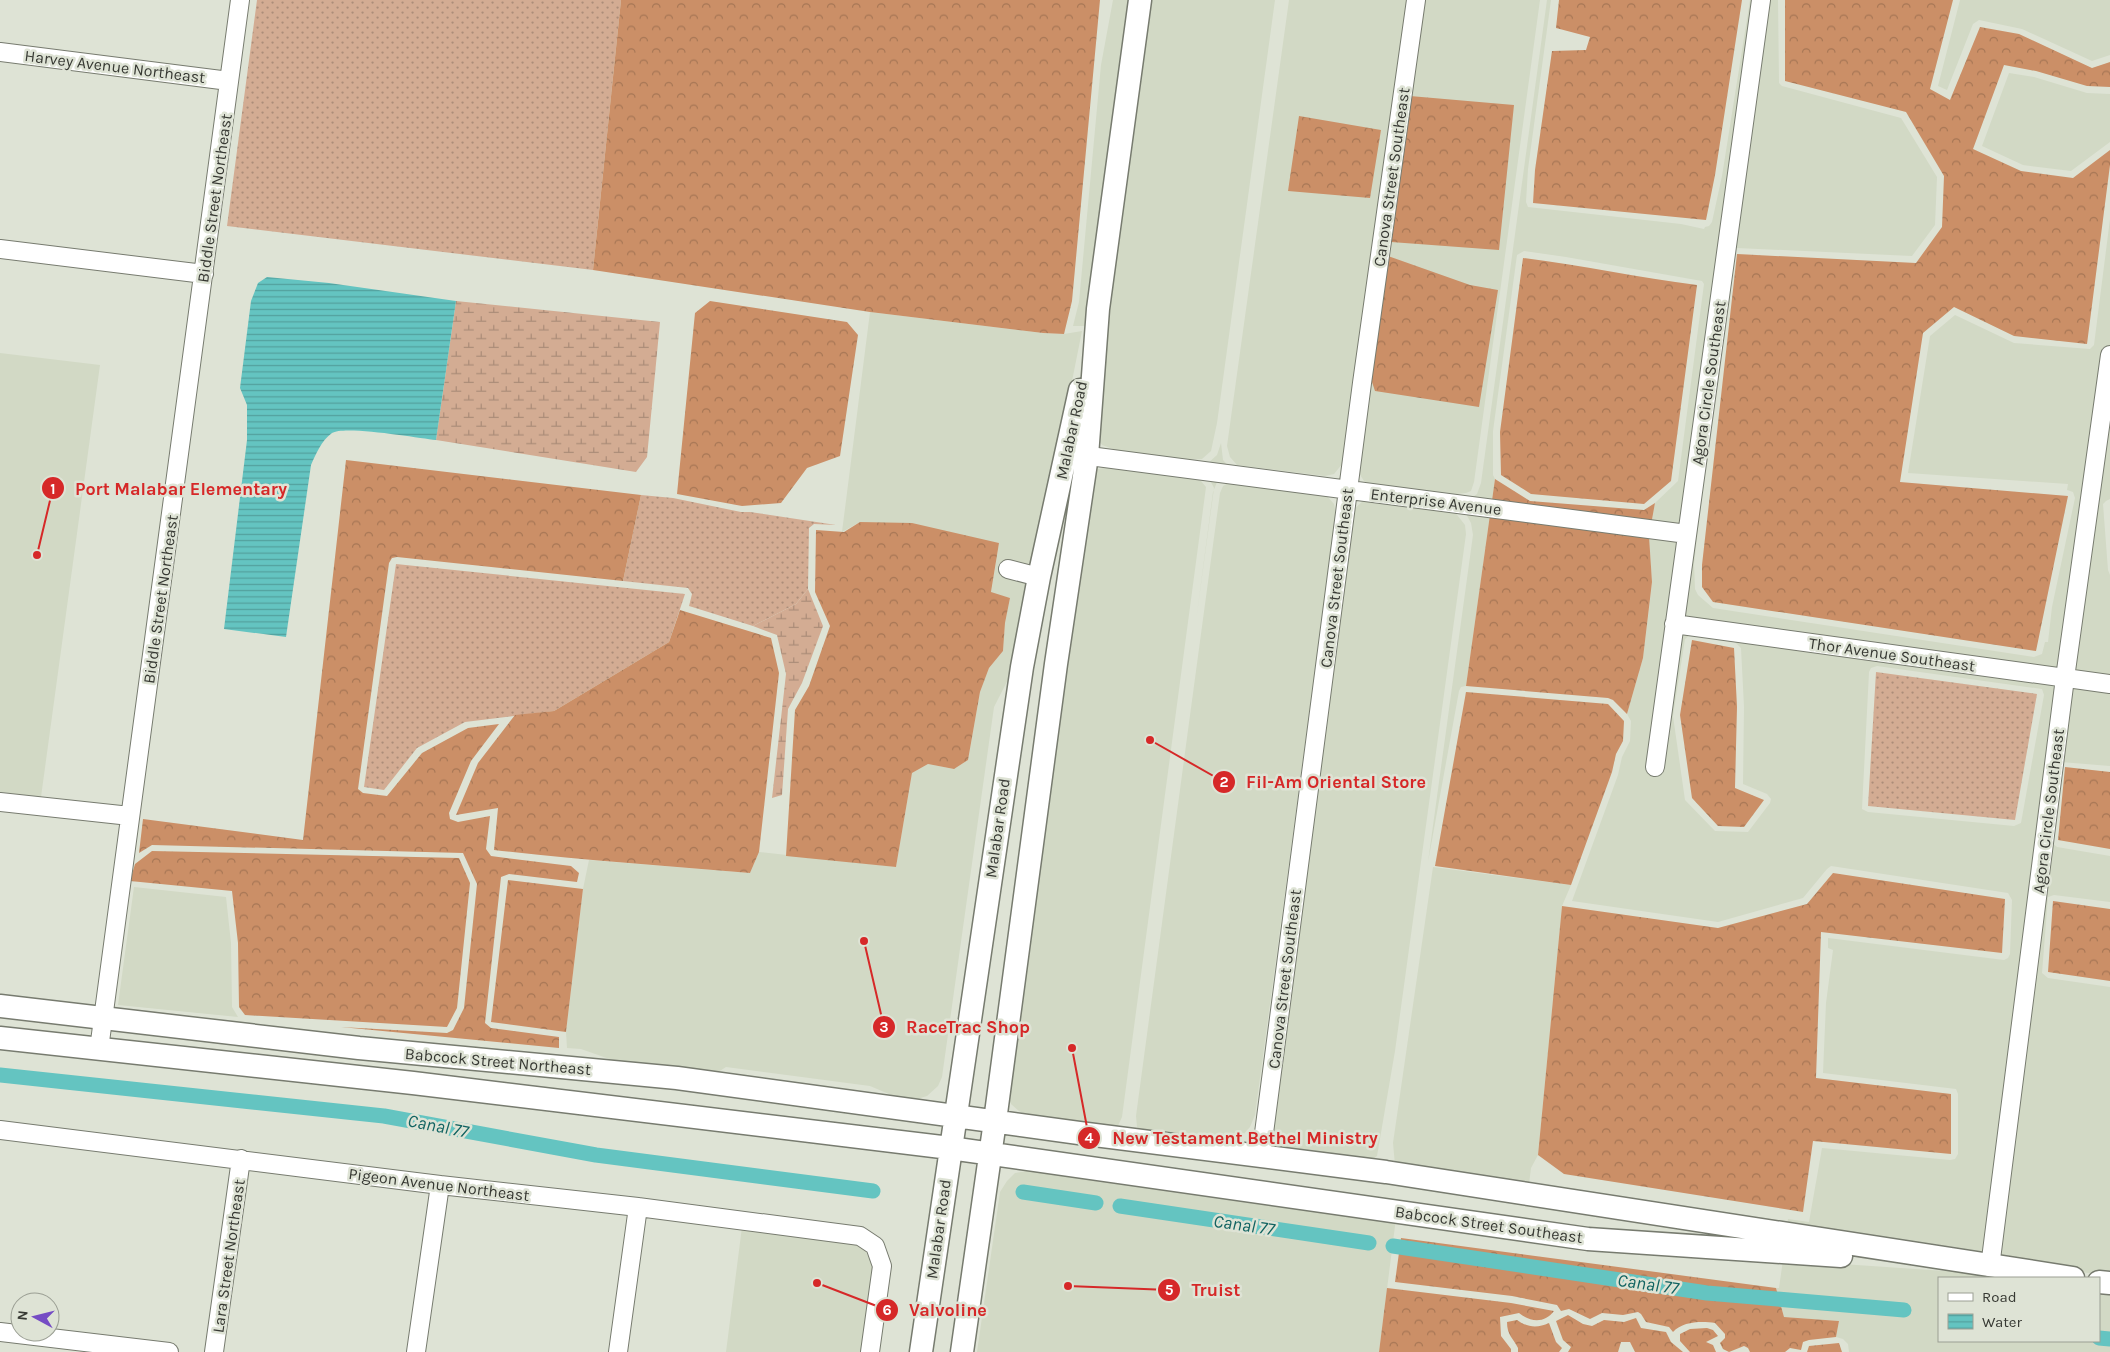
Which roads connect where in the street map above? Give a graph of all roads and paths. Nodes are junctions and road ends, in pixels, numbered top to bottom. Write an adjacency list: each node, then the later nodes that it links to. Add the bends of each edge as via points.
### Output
1 (240, 0): 6 (street, Biddle Street Northeast)
2 (1140, 0): 10 (main road, Malabar Road)
3 (1416, 0): 11 (street, Canova Street Southeast)
4 (1760, 0): 12 (street, Agora Circle Southeast)
5 (0, 52): 6 (street, Harvey Avenue Northeast)
6 (229, 81): 8 (street, Biddle Street Northeast)
7 (0, 249): 8 (street)
8 (204, 274): 21 (street, Biddle Street Northeast)
9 (2110, 355): 16 (street, Agora Circle Southeast)
10 (1077, 454): 11 (street, Enterprise Avenue); 14 (main road, Malabar Road); 18 (main road, Malabar Road)
11 (1348, 490): 12 (street, Enterprise Avenue); 33 (street, Canova Street Southeast)
12 (1687, 534): 15 (street, Agora Circle Southeast)
13 (1008, 569): 14 (street)
14 (1039, 577): 18 (main road, via 1056,586 1059,594 1048,679); 28 (main road, Malabar Road, via 1002,791)
15 (1674, 624): 16 (street, Thor Avenue Southeast); 19 (street, Agora Circle Southeast)
16 (2065, 678): 17 (street, Thor Avenue Southeast); 37 (street, Agora Circle Southeast)
17 (2110, 684)
18 (1052, 699): 29 (main road, Malabar Road)
19 (1655, 766)
20 (0, 802): 21 (street)
21 (130, 816): 23 (street, Biddle Street Northeast)
22 (0, 1006): 23 (main road, Babcock Street Northeast)
23 (102, 1019): 25 (street, Biddle Street Northeast); 26 (main road, Babcock Street Northeast)
24 (0, 1038): 25 (main road, Babcock Street Northeast)
25 (98, 1049): 27 (main road, Babcock Street Northeast)
26 (458, 1057): 27 (main road, via 455,1068); 28 (main road, Babcock Street Northeast, via 677,1078)
27 (413, 1083): 31 (main road, Babcock Street Northeast)
28 (954, 1116): 29 (main road, Babcock Street Northeast); 31 (main road, Malabar Road)
29 (995, 1122): 32 (main road, Malabar Road); 33 (main road, Babcock Street Southeast)
30 (0, 1130): 34 (street, Pigeon Avenue Northeast)
31 (950, 1148): 32 (main road, Babcock Street Northeast); 45 (main road, Malabar Road)
32 (991, 1153): 37 (main road, Babcock Street Southeast, via 1588,1238); 46 (main road, Malabar Road)
33 (1261, 1156): 37 (main road, Babcock Street Southeast, via 1547,1196)
34 (241, 1159): 35 (street, Pigeon Avenue Northeast); 41 (street, Lara Street Northeast)
35 (440, 1185): 36 (street, Pigeon Avenue Northeast); 42 (street)
36 (638, 1207): 43 (street); 44 (street, Pigeon Avenue Northeast, via 860,1236 875,1246 882,1266)
37 (1990, 1267): 38 (main road, Babcock Street Southeast)
38 (2065, 1277)
39 (0, 1332): 40 (street)
40 (169, 1352)
41 (214, 1352)
42 (416, 1352)
43 (618, 1352)
44 (870, 1352)
45 (921, 1352)
46 (962, 1352)

